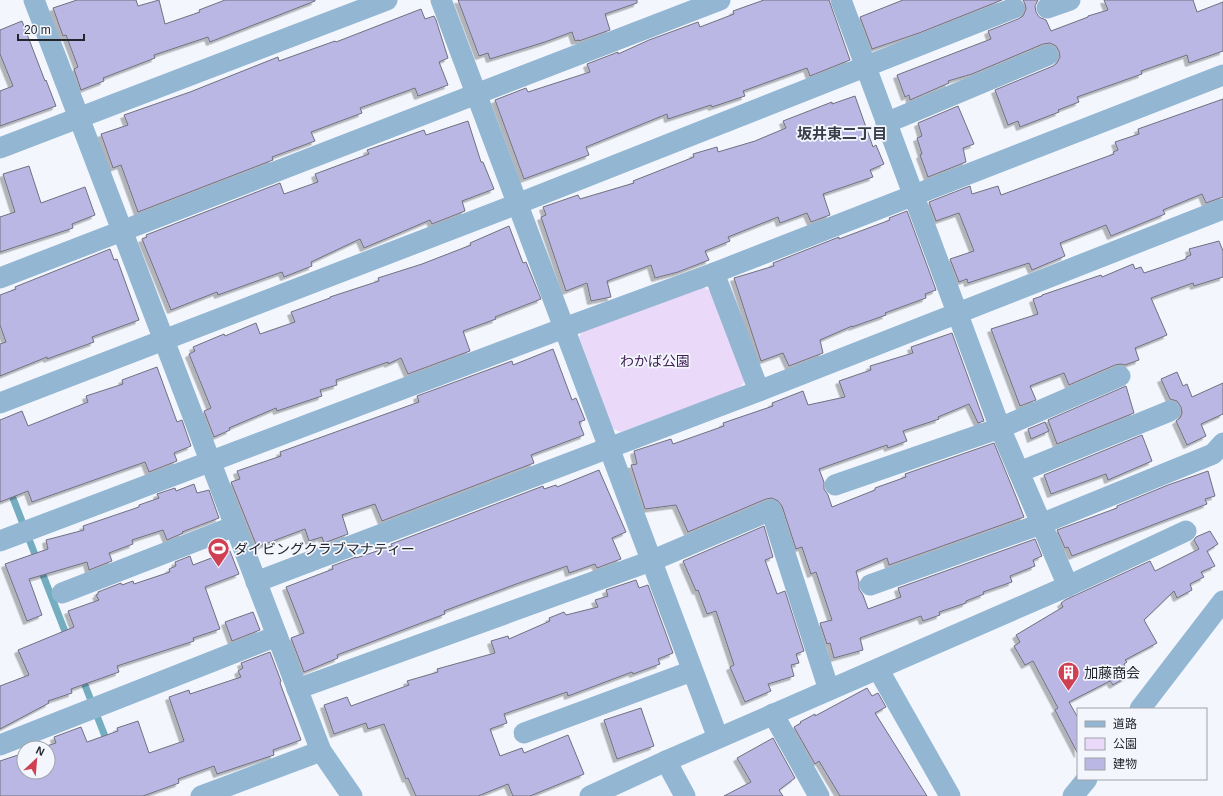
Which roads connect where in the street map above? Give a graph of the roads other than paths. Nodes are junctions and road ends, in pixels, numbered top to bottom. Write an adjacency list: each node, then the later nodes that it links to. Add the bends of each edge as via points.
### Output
1 (34, 0): 13 (street)
2 (387, 0): 13 (street)
3 (441, 0): 12 (street)
4 (720, 0): 12 (street)
5 (1070, 0): 8 (street)
6 (848, 2): 10 (street)
7 (1014, 8): 10 (street)
8 (1047, 8)
9 (1048, 55): 14 (street)
10 (865, 66): 14 (street); 17 (street)
11 (1223, 75): 16 (street)
12 (476, 94): 17 (street); 19 (street)
13 (79, 118): 15 (street); 19 (street)
14 (886, 123): 16 (street)
15 (0, 148)
16 (913, 195): 20 (street); 22 (street)
17 (518, 204): 23 (street); 24 (street)
18 (1223, 210): 22 (street)
19 (122, 231): 21 (street); 24 (street)
20 (714, 273): 23 (street); 26 (street)
21 (0, 278)
22 (957, 313): 26 (street); 29 (street)
23 (564, 328): 31 (street); 32 (street)
24 (164, 341): 27 (street); 32 (street)
25 (1120, 376): 29 (street)
26 (759, 391): 31 (street)
27 (0, 403)
28 (1170, 411): 33 (street)
29 (1000, 428): 33 (street); 34 (street)
30 (1223, 442): 35 (street, via 1214,454)
31 (608, 447): 39 (street); 40 (street)
32 (210, 462): 36 (street); 38 (street)
33 (1019, 472): 35 (street)
34 (835, 485)
35 (1041, 524): 41 (street); 42 (street)
36 (235, 526): 40 (street); 43 (street)
37 (1186, 531): 42 (street)
38 (0, 541)
39 (651, 561): 47 (street); 48 (street); 49 (street, via 771,510)
40 (256, 582): 45 (street)
41 (870, 585)
42 (1068, 586): 46 (street)
43 (62, 593)
44 (1223, 601): 50 (street)
45 (277, 636): 48 (street); 54 (street)
46 (878, 669): 49 (street); 63 (street)
47 (692, 671): 52 (street); 53 (street)
48 (297, 689): 55 (street)
49 (828, 690): 51 (street)
50 (1141, 708)
51 (773, 714): 53 (street); 62 (street)
52 (524, 733)
53 (718, 738): 56 (street)
54 (0, 745)
55 (320, 751): 58 (street); 59 (street)
56 (666, 761): 60 (street); 61 (street)
57 (1085, 780): 64 (street)
58 (201, 796)
59 (352, 796)
60 (590, 796)
61 (686, 796)
62 (819, 796)
63 (950, 796)
64 (1074, 796)

